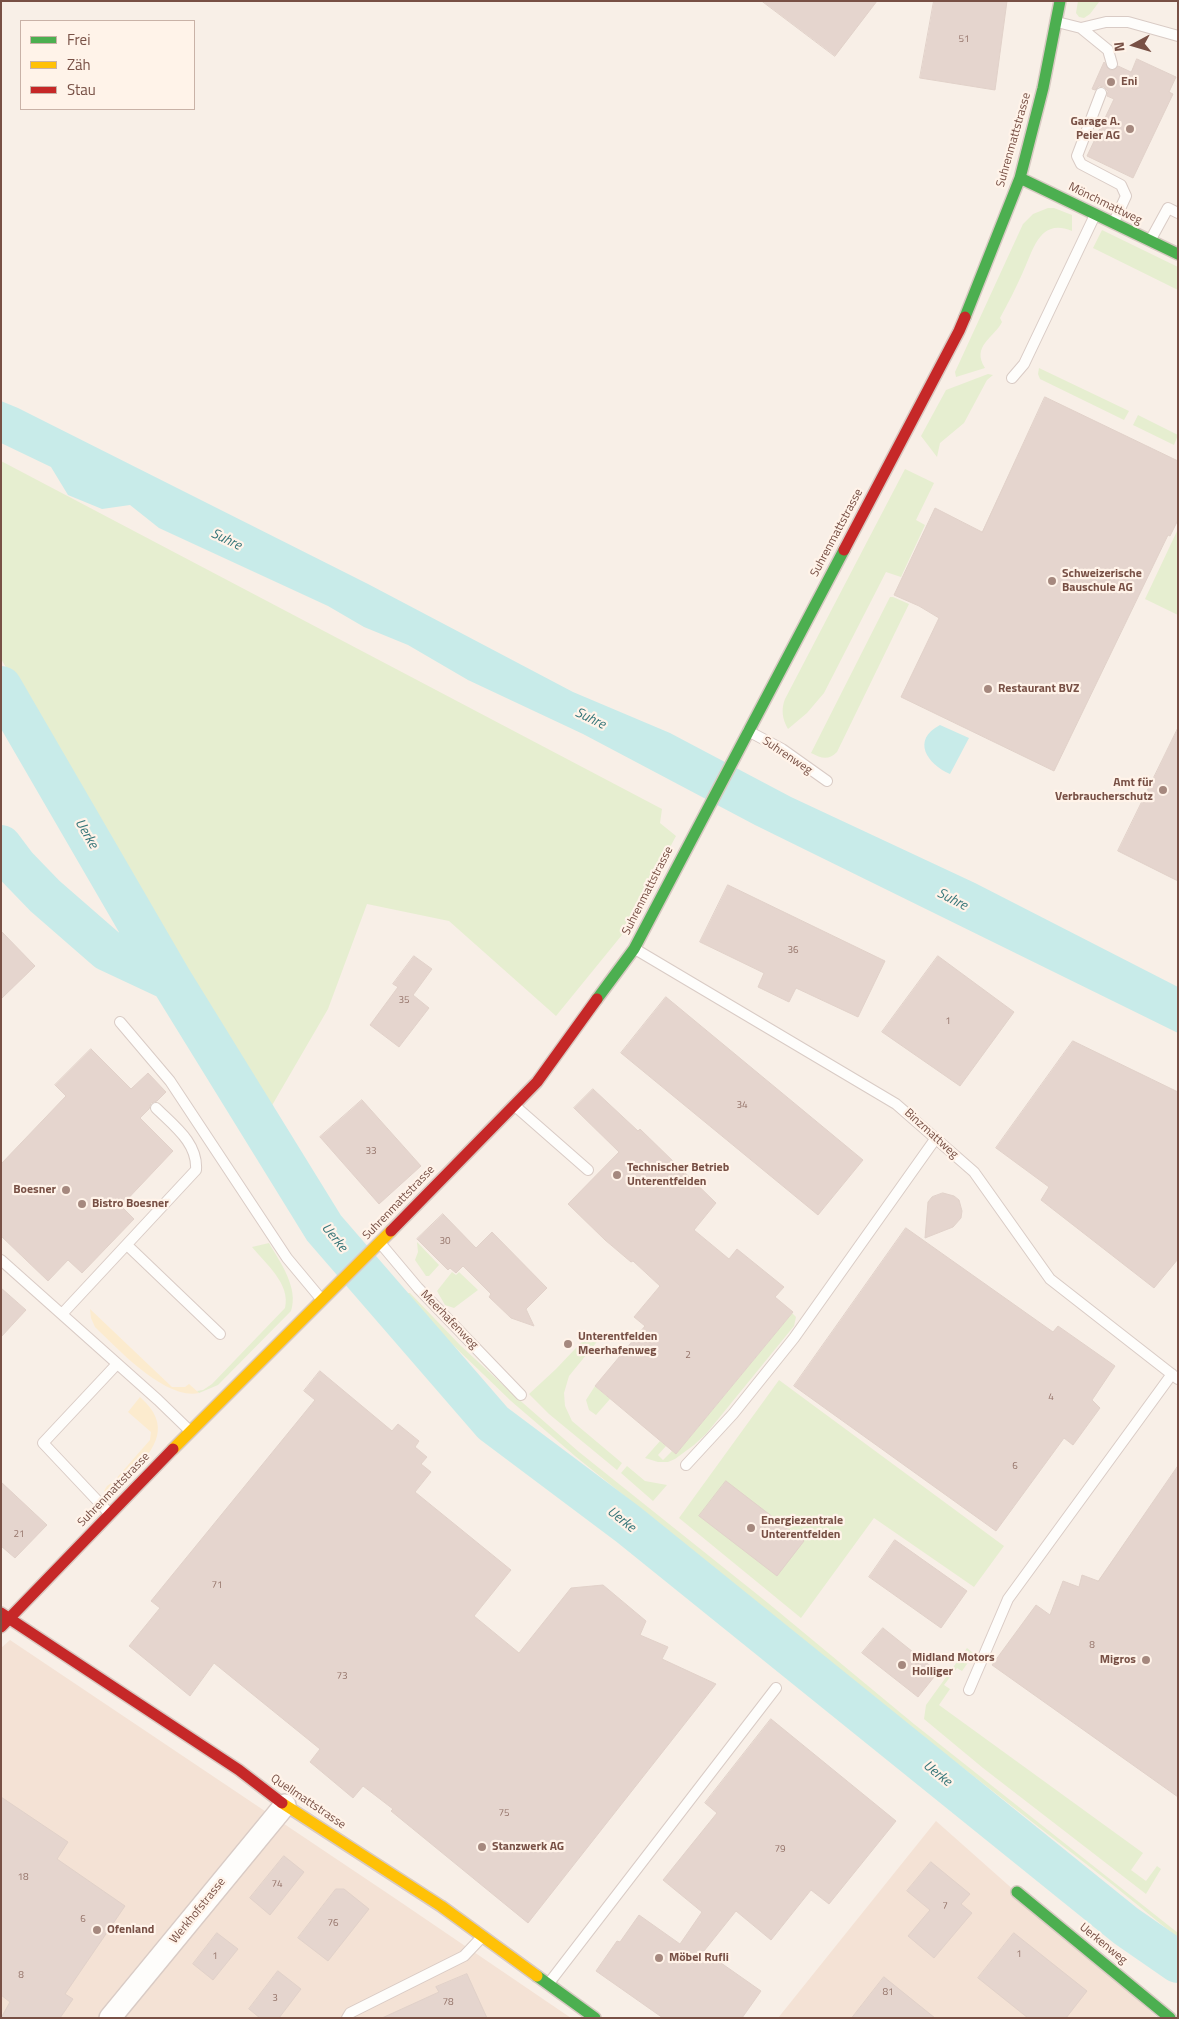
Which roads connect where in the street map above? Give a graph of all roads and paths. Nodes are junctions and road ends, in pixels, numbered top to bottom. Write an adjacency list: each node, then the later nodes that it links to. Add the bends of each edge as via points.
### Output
1 (1060, 1): 2 (street, Suhrenmattstrasse)
2 (1056, 22): 3 (lane); 7 (street, Suhrenmattstrasse)
3 (1081, 28): 4 (lane, via 1106,22 1128,22); 5 (lane, via 1108,50)
4 (1178, 36)
5 (1112, 64)
6 (1101, 93): 10 (lane, via 1077,156 1081,164 1121,185 1126,196)
7 (1020, 178): 9 (street, Mönchmattweg); 14 (street, Suhrenmattstrasse, via 959,331)
8 (1178, 213): 11 (lane, via 1168,208)
9 (1095, 214): 10 (street, Mönchmattweg); 13 (lane, via 1024,364)
10 (1114, 223): 11 (street, Mönchmattweg)
11 (1150, 241): 12 (street, Mönchmattweg)
12 (1178, 254)
13 (1012, 378)
14 (748, 730): 15 (lane, Suhrenweg, via 782,749); 16 (street, Suhrenmattstrasse)
15 (826, 782)
16 (634, 949): 18 (street, Suhrenmattstrasse, via 537,1082); 20 (lane, Binzmattweg, via 896,1104)
17 (120, 1022): 25 (lane, via 170,1081 286,1258)
18 (514, 1105): 21 (lane); 23 (street, Suhrenmattstrasse)
19 (156, 1108): 22 (lane, via 186,1138 197,1160 196,1170)
20 (936, 1138): 29 (lane, Binzmattweg, via 974,1172 1050,1278); 32 (lane, via 794,1338 733,1414)
21 (588, 1170)
22 (127, 1245): 26 (lane); 27 (lane)
23 (376, 1246): 25 (street, Suhrenmattstrasse); 30 (lane, Meerhafenweg)
24 (1, 1260): 26 (lane)
25 (326, 1298): 31 (street, Suhrenmattstrasse)
26 (62, 1314): 28 (lane)
27 (220, 1334)
28 (117, 1364): 31 (lane); 33 (lane, via 43,1443)
29 (1175, 1377): 37 (lane, via 1008,1599)
30 (521, 1395)
31 (190, 1431): 33 (street, Suhrenmattstrasse)
32 (686, 1465)
33 (110, 1514): 34 (street, Suhrenmattstrasse)
34 (6, 1616): 35 (street, Suhrenmattstrasse); 38 (street, Quellmattstrasse, via 239,1770)
35 (1, 1627)
36 (776, 1688): 41 (lane)
37 (969, 1690)
38 (286, 1805): 40 (street, Quellmattstrasse); 42 (street, Werkhofstrasse)
39 (1017, 1892): 45 (street, Uerkenweg)
40 (483, 1936): 41 (street, Quellmattstrasse); 43 (lane, via 464,1956)
41 (549, 1984): 44 (street, Quellmattstrasse)
42 (110, 2018)
43 (347, 2018)
44 (595, 2018)
45 (1170, 2018)

